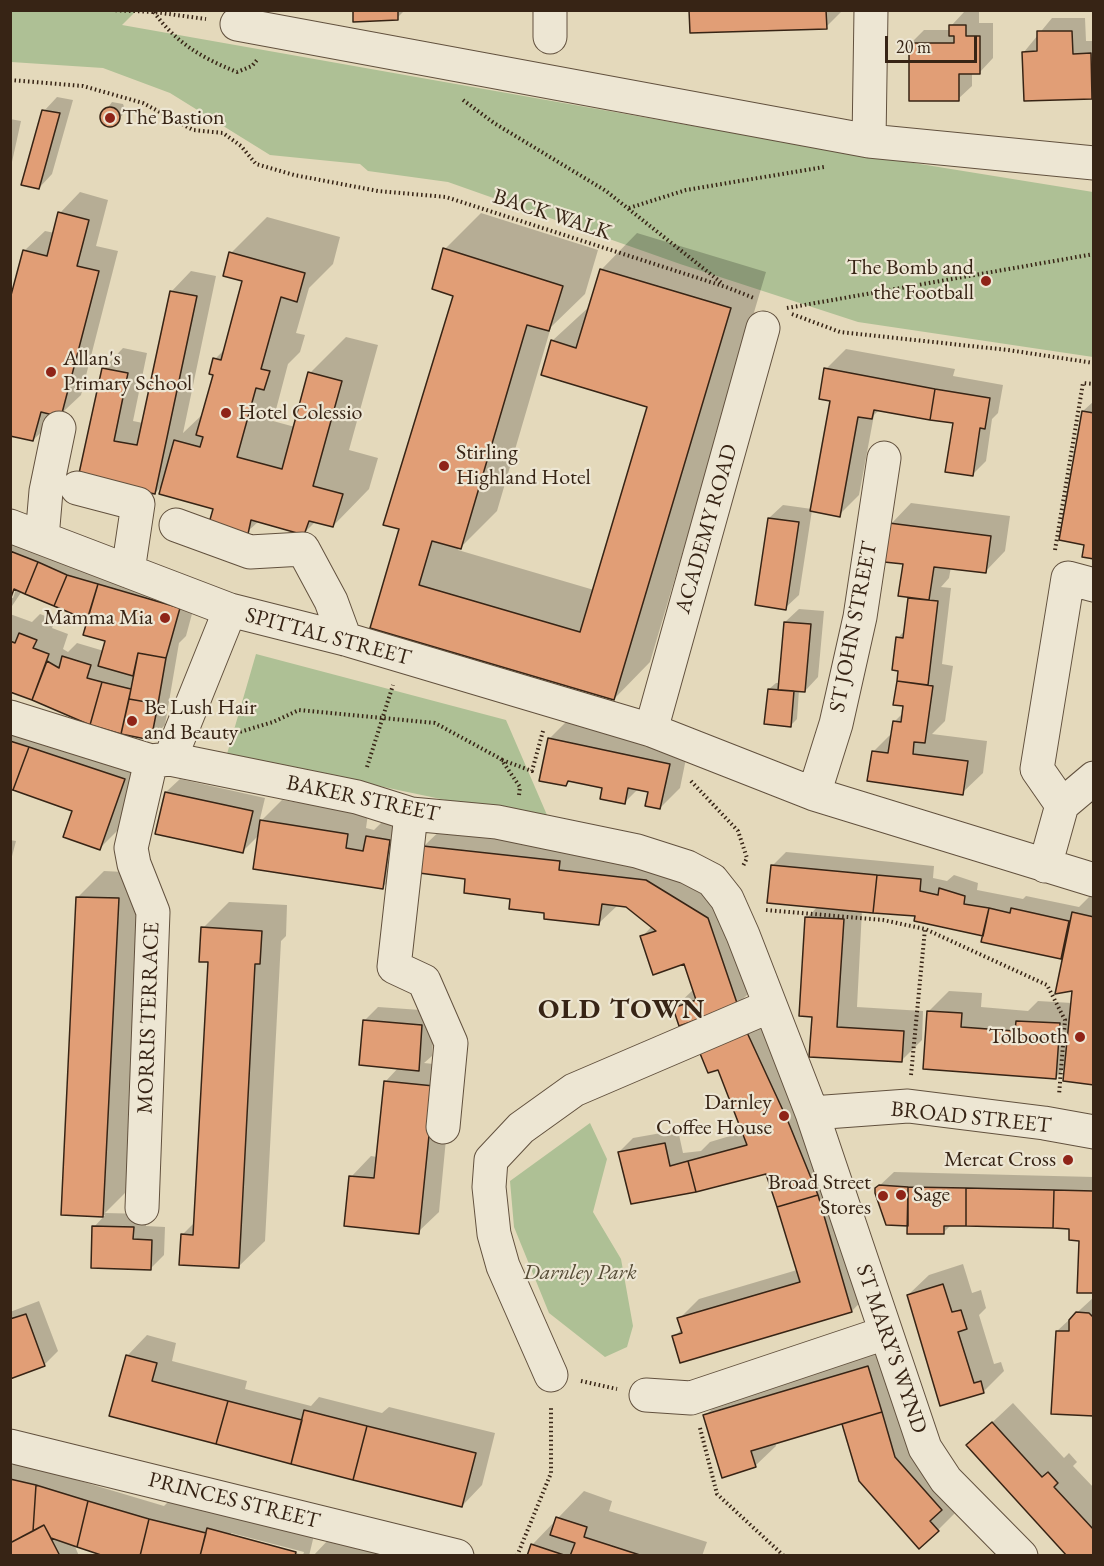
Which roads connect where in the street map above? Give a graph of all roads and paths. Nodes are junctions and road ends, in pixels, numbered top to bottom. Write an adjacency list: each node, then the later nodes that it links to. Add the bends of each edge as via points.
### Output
1 (111, 10): 3 (path)
2 (871, 10): 6 (street)
3 (226, 22): 6 (street)
4 (10, 80): 11 (path, BACK WALK, via 83,86 143,103 193,130 223,133 242,146 256,164 294,176 378,191 446,197)
5 (459, 97): 9 (path)
6 (868, 141): 7 (street)
7 (1094, 163)
8 (823, 167): 9 (path, via 686,190)
9 (629, 208): 11 (path)
10 (1094, 254): 12 (path)
11 (726, 286): 12 (path, BACK WALK)
12 (767, 313): 13 (path, BACK WALK, via 840,332); 28 (street, ACADEMY ROAD)
13 (1094, 363)
14 (1094, 384): 22 (path, via 1083,383 1051,575)
15 (59, 428): 20 (street, via 46,491)
16 (884, 458): 34 (street, ST JOHN STREET, via 860,617 836,724)
17 (77, 488): 21 (street, via 138,504)
18 (176, 525): 24 (street, via 250,552 303,549 331,601)
19 (10, 526): 20 (street, SPITTAL STREET)
20 (42, 538): 21 (street, SPITTAL STREET)
21 (128, 571): 23 (street, SPITTAL STREET)
22 (1081, 581): 36 (street, via 1038,769)
23 (230, 610): 24 (street, SPITTAL STREET); 31 (street, MORRIS TERRACE)
24 (345, 639): 25 (street, SPITTAL STREET)
25 (551, 701): 28 (street, SPITTAL STREET); 30 (path, via 532,771)
26 (382, 716): 29 (path, via 299,710); 30 (path, via 435,723); 35 (path)
27 (10, 717): 31 (street, BAKER STREET)
28 (651, 730): 34 (street)
29 (241, 732)
30 (501, 759): 38 (path, via 520,787)
31 (161, 760): 35 (street, BAKER STREET); 49 (street, MORRIS TERRACE, via 131,848 153,912)
32 (687, 776): 41 (path, via 738,831 747,858)
33 (1094, 778): 36 (street)
34 (814, 794): 39 (street)
35 (357, 797): 37 (street, BAKER STREET)
36 (1062, 805): 39 (street)
37 (411, 814): 38 (street, BAKER STREET); 47 (street, via 394,967 424,981 451,1043)
38 (515, 826): 41 (street, BAKER STREET, via 687,867 712,880)
39 (1045, 866): 40 (street)
40 (1094, 880)
41 (727, 899): 42 (path, via 776,913 883,920); 43 (street, BAKER STREET)
42 (925, 929): 44 (path); 46 (path, via 1047,986 1065,1020)
43 (765, 993): 45 (street, ST MARY'S WYND); 51 (street, via 574,1090 521,1128 491,1160 489,1187 494,1234 503,1266)
44 (908, 1106): 45 (street, BROAD STREET); 46 (street, BROAD STREET)
45 (812, 1113): 50 (street, ST MARY'S WYND)
46 (1057, 1126): 48 (street, BROAD STREET)
47 (443, 1127)
48 (1094, 1132)
49 (142, 1208)
50 (885, 1334): 53 (street); 58 (street, ST MARY'S WYND, via 925,1448 946,1480)
51 (551, 1375): 52 (path); 56 (path, via 550,1473)
52 (646, 1395): 53 (street)
53 (692, 1398): 57 (path, via 717,1494)
54 (10, 1446): 55 (street, PRINCES STREET)
55 (457, 1556)
56 (517, 1556)
57 (784, 1556)
58 (1021, 1556)

